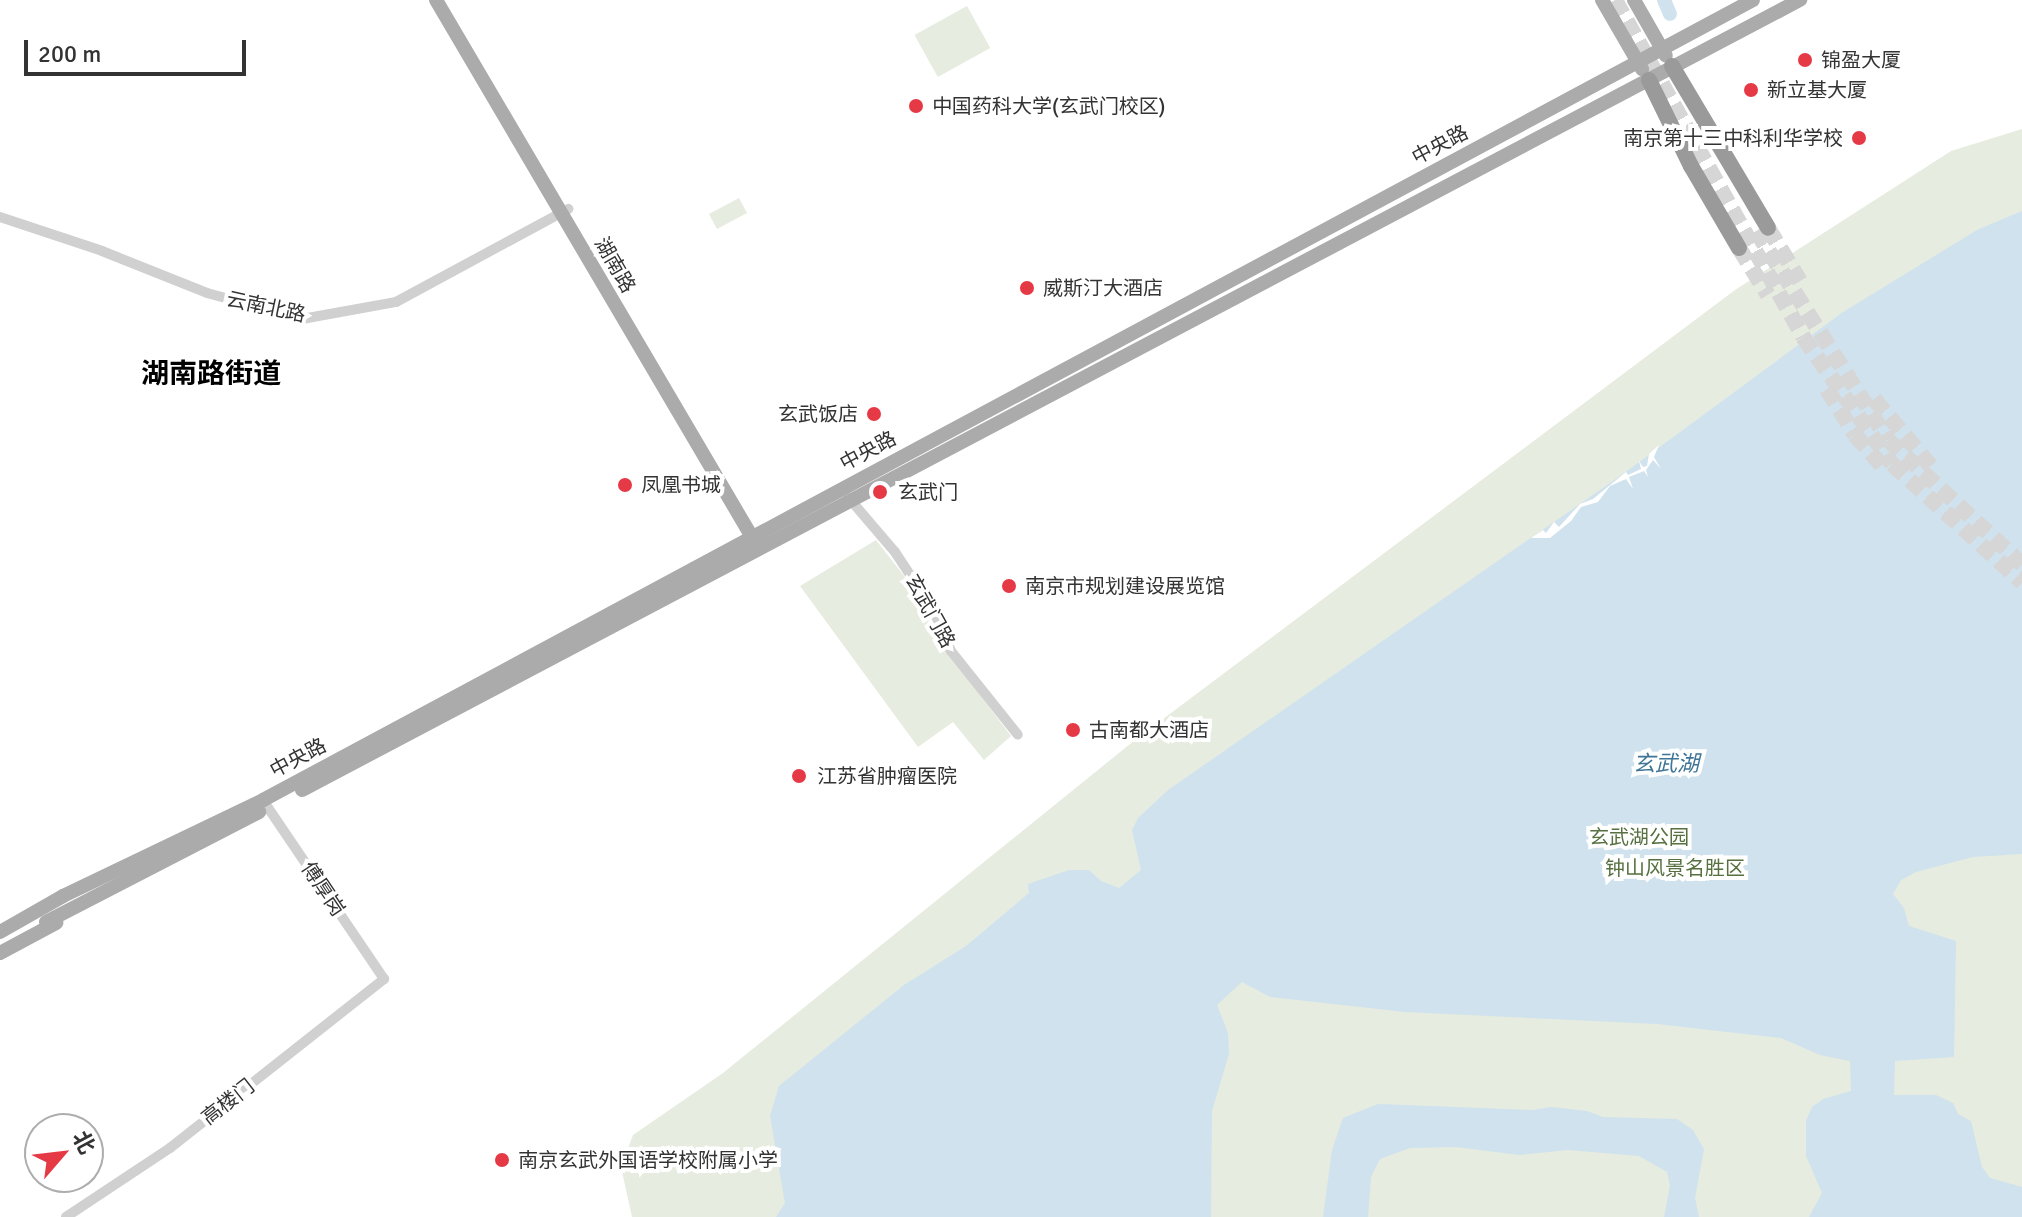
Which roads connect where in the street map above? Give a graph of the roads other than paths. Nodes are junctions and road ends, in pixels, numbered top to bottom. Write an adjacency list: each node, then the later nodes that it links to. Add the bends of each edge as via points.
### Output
1 (436, 0): 14 (main road, 湖南路)
2 (445, 0): 14 (main road, 湖南路)
3 (1602, 0): 7 (main road)
4 (1753, 0): 8 (main road, 中央路)
5 (1800, 0): 10 (main road, 中央路)
6 (1635, 2): 7 (main road, via 1634,16); 8 (main road)
7 (1616, 24): 9 (main road)
8 (1662, 48): 9 (main road, 中央路); 10 (main road)
9 (1638, 62): 11 (main road); 18 (main road, 中央路)
10 (1672, 66): 11 (main road, 中央路); 12 (highway)
11 (1649, 80): 13 (highway); 19 (main road, 中央路)
12 (1691, 98): 13 (highway); 16 (highway)
13 (1664, 115): 17 (highway)
14 (565, 211): 15 (street, 云南北路, via 396,302 302,319 207,293); 20 (main road, 湖南路)
15 (0, 217)
16 (1768, 228)
17 (1739, 248)
18 (841, 489): 19 (street, 玄武门路); 20 (main road, 中央路)
19 (852, 502): 20 (main road, 中央路); 21 (street, 玄武门路, via 895,552 951,651)
20 (758, 542): 22 (main road, 中央路)
21 (1018, 735)
22 (266, 804): 23 (main road, 中央路); 23 (main road, 中央路, via 44,918); 24 (main road, 中央路, via 63,896); 26 (street, 傅厚岗)
23 (142, 872): 25 (main road, 中央路)
24 (0, 932)
25 (0, 953)
26 (384, 979): 27 (street, 高楼门, via 170,1148)
27 (66, 1217)

